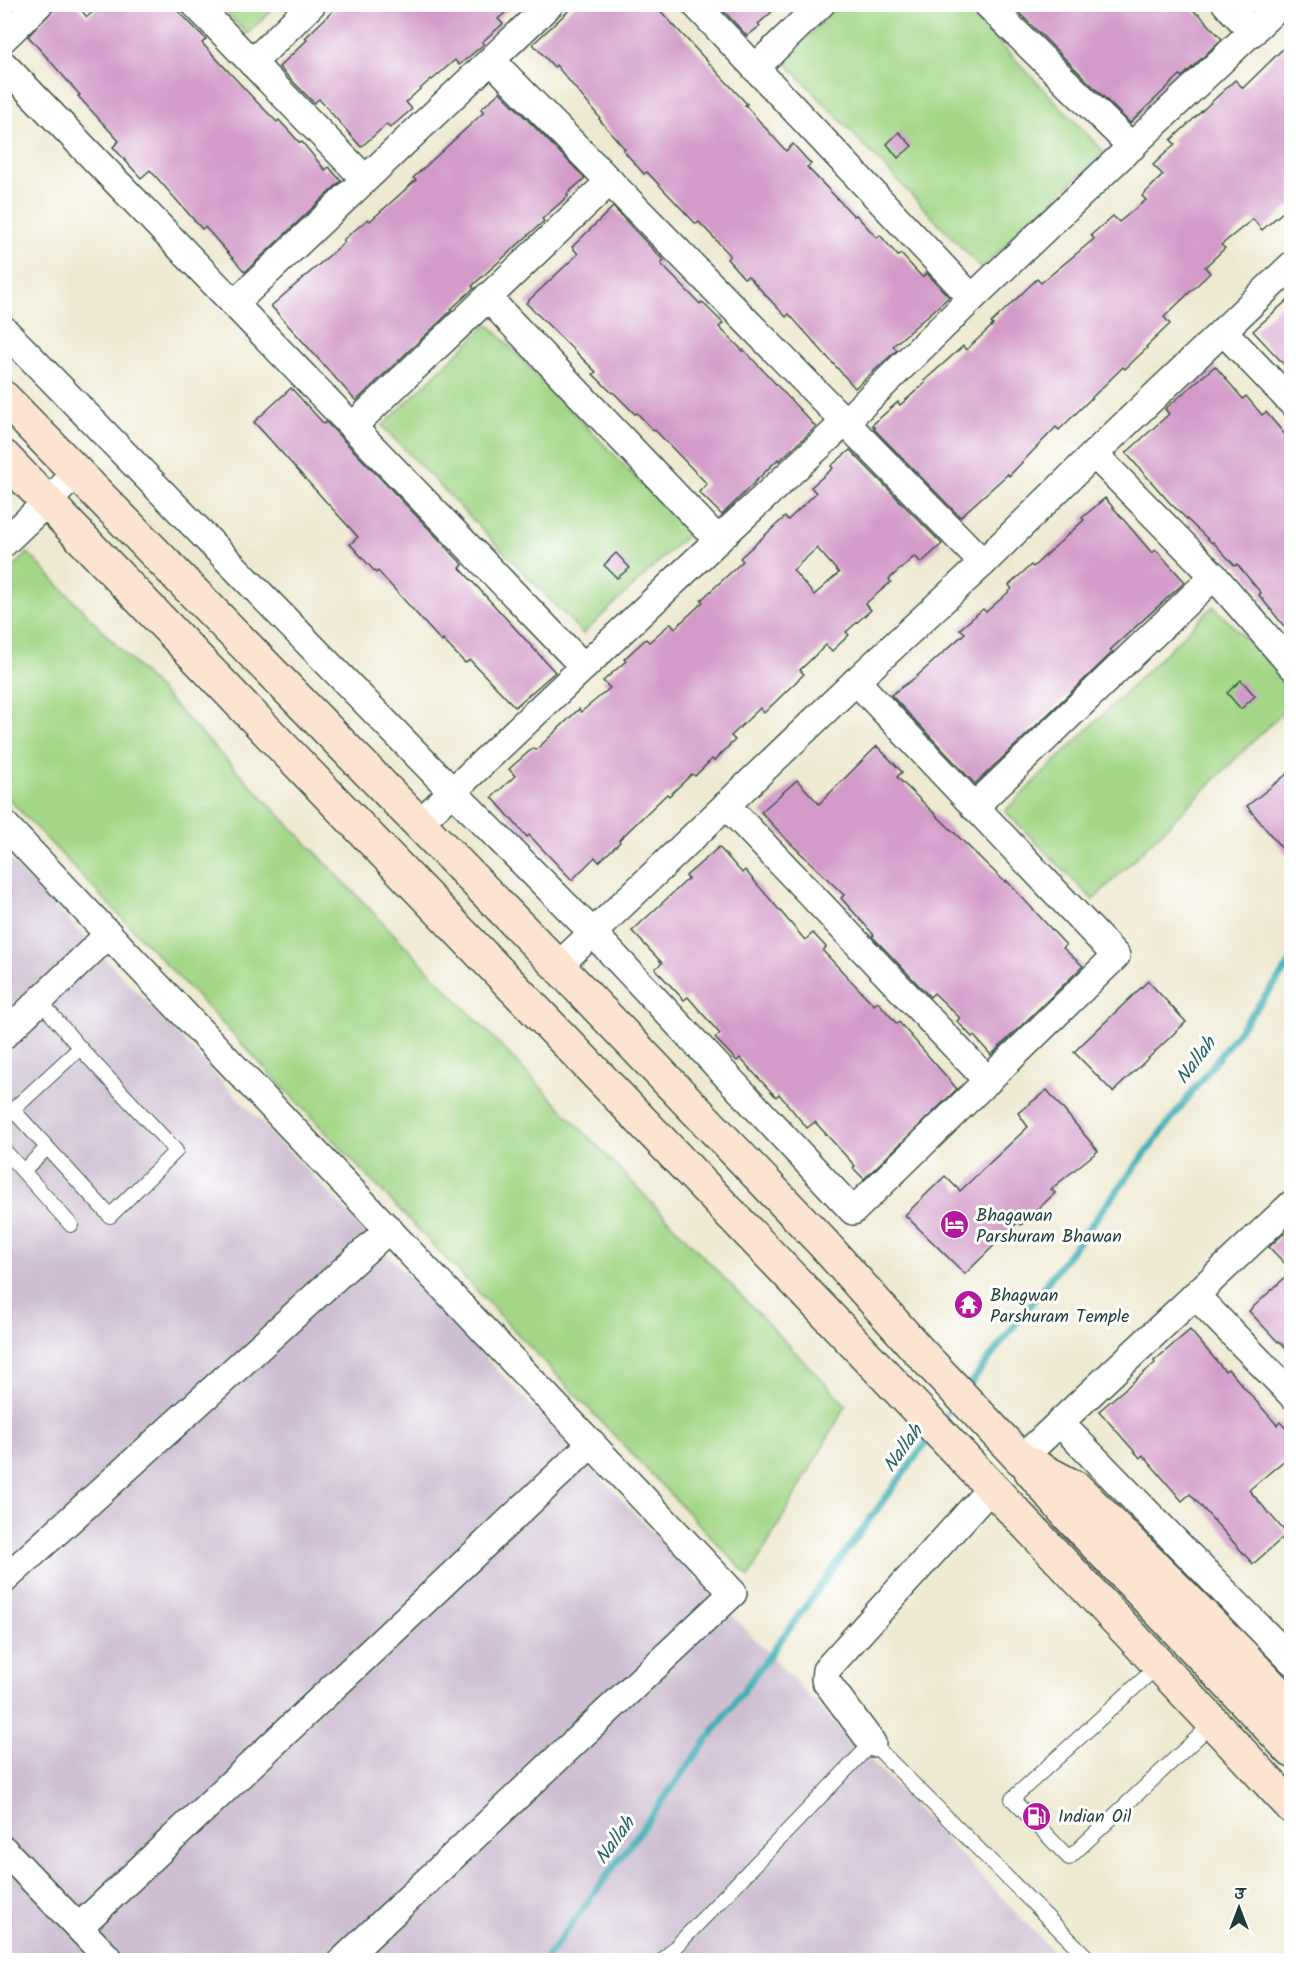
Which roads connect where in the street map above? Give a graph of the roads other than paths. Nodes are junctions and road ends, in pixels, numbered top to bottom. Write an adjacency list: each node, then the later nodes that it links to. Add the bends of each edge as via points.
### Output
1 (39, 4): 11 (street)
2 (195, 4): 13 (street)
3 (312, 4): 13 (street)
4 (550, 4): 12 (street)
5 (695, 4): 15 (street)
6 (821, 4): 15 (street)
7 (987, 4): 16 (street)
8 (1226, 4): 10 (street)
9 (1281, 4): 10 (street)
10 (1253, 32): 16 (street)
11 (4, 38)
12 (492, 61): 17 (street); 18 (street)
13 (252, 63): 17 (street)
14 (4, 65): 22 (street)
15 (755, 68): 21 (street)
16 (1132, 147): 21 (street)
17 (365, 179): 22 (street)
18 (610, 181): 20 (street); 27 (street)
19 (1292, 265): 24 (street)
20 (487, 297): 28 (street); 33 (street)
21 (972, 298): 27 (street)
22 (235, 303): 28 (street)
23 (4, 330): 40 (street)
24 (1223, 331): 26 (street); 29 (street)
25 (4, 398): 31 (street)
26 (1292, 403)
27 (844, 423): 33 (street); 35 (street)
28 (353, 426): 38 (street)
29 (1094, 454): 35 (street); 36 (street)
30 (4, 457): 32 (street)
31 (77, 473): 32 (street); 44 (street)
32 (47, 501): 34 (street); 48 (street)
33 (718, 540): 38 (street)
34 (4, 543)
35 (983, 563): 39 (street)
36 (1214, 576): 37 (street); 42 (street)
37 (1292, 666)
38 (584, 667): 40 (street)
39 (856, 681): 41 (street); 42 (street)
40 (453, 792): 44 (street); 45 (street)
41 (726, 805): 45 (street); 52 (street)
42 (974, 807): 52 (street, via 1116,956)
43 (4, 824): 46 (street)
44 (418, 824): 47 (street)
45 (592, 932): 47 (street); 52 (street, via 853,1211)
46 (109, 934): 49 (street); 59 (street)
47 (558, 966): 48 (street); 64 (street)
48 (525, 998): 65 (street)
49 (40, 1001): 50 (street); 51 (lane)
50 (4, 1035)
51 (80, 1048): 53 (lane); 54 (lane, via 176,1151 110,1216)
52 (988, 1081)
53 (9, 1114): 54 (lane)
54 (47, 1148): 56 (lane)
55 (4, 1150): 56 (lane)
56 (23, 1171): 58 (lane)
57 (1292, 1204): 60 (street)
58 (71, 1225)
59 (388, 1229): 63 (street); 66 (street)
60 (1195, 1295): 61 (street); 62 (street)
61 (1292, 1395)
62 (1060, 1423): 64 (street); 67 (street)
63 (592, 1443): 75 (street); 77 (street, via 733,1593)
64 (1013, 1449): 69 (street, via 1076,1488); 72 (street, via 1068,1515)
65 (981, 1478): 68 (street); 71 (street, via 826,1670 825,1680)
66 (4, 1580)
67 (1292, 1661)
68 (1159, 1665): 70 (street); 70 (lane, via 1012,1799 1069,1858)
69 (1292, 1708)
70 (1213, 1723): 73 (street)
71 (872, 1743): 78 (lane); 79 (lane)
72 (1292, 1751)
73 (1292, 1807)
74 (4, 1850): 75 (street)
75 (79, 1927): 76 (street)
76 (110, 1960)
77 (343, 1960)
78 (663, 1960)
79 (1090, 1960)

